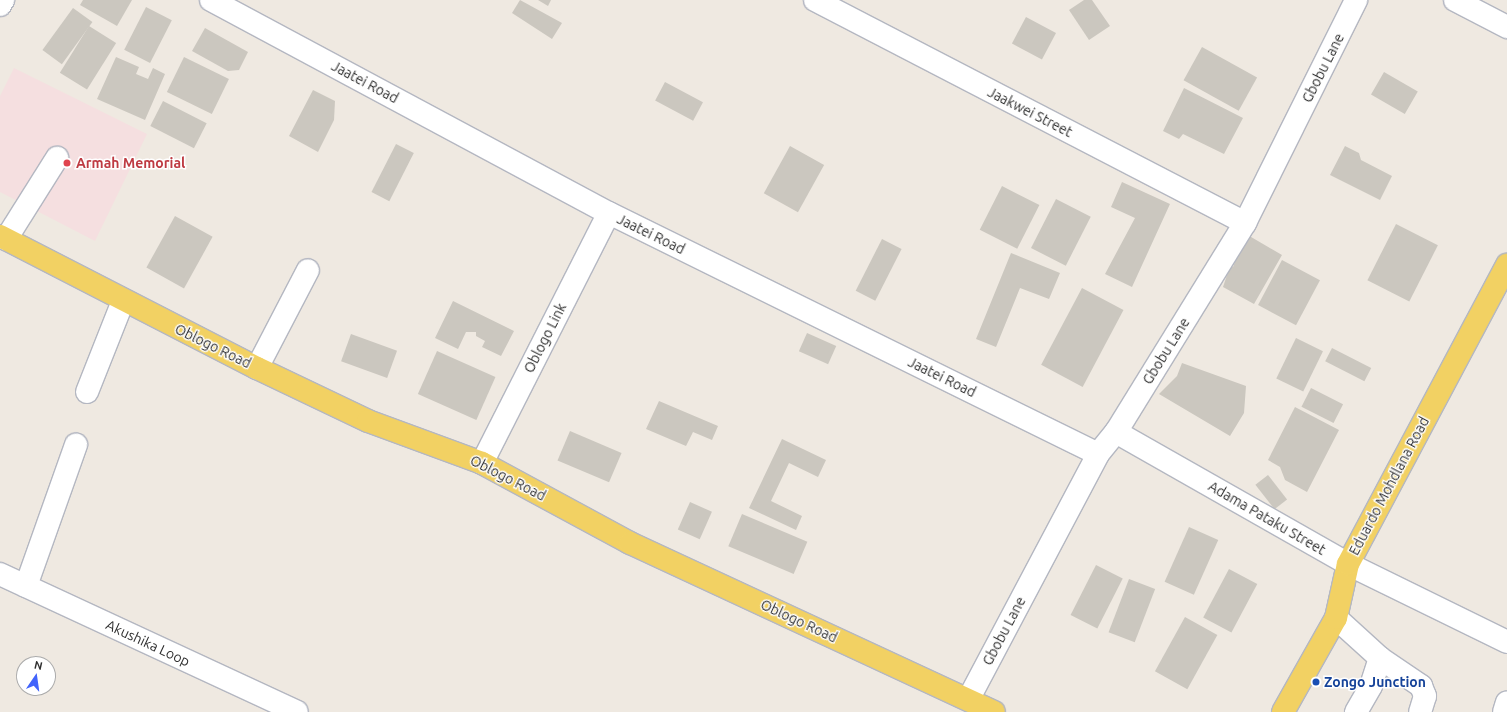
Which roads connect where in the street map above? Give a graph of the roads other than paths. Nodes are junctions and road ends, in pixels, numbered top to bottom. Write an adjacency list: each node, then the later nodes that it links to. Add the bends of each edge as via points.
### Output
1 (3, 0): 6 (street)
2 (211, 0): 9 (street, Jaatei Road)
3 (815, 0): 10 (street, Jaakwei Street)
4 (1356, 0): 10 (street, Gbobu Lane)
5 (1455, 0): 7 (street)
6 (0, 5)
7 (1507, 27)
8 (56, 158): 11 (street)
9 (608, 213): 19 (street, Jaatei Road); 20 (street, Oblogo Link)
10 (1245, 223): 17 (street, Gbobu Lane)
11 (3, 238): 14 (main road, Oblogo Road)
12 (1507, 264): 21 (main road, Eduardo Mohdlana Road)
13 (308, 270): 15 (street)
14 (123, 301): 15 (main road, Oblogo Road); 16 (street)
15 (257, 368): 20 (main road, Oblogo Road, via 368,421)
16 (86, 392)
17 (1116, 432): 19 (street, Gbobu Lane); 21 (street, Adama Pataku Street)
18 (76, 445): 23 (street)
19 (1098, 454): 27 (street, Gbobu Lane)
20 (482, 463): 27 (main road, Oblogo Road, via 630,543)
21 (1348, 564): 24 (main road, Eduardo Mohdlana Road); 25 (street, Adama Pataku Street)
22 (0, 574): 23 (street, Akushika Loop)
23 (26, 586): 29 (street, Akushika Loop)
24 (1336, 618): 26 (street); 31 (main road, Eduardo Mohdlana Road)
25 (1507, 642)
26 (1380, 658): 32 (street, via 1371,686); 33 (street, via 1421,686 1425,696)
27 (968, 698): 30 (main road, Oblogo Road)
28 (1507, 702): 34 (street)
29 (297, 712)
30 (994, 712)
31 (1283, 712)
32 (1356, 712)
33 (1420, 712)
34 (1504, 712)

